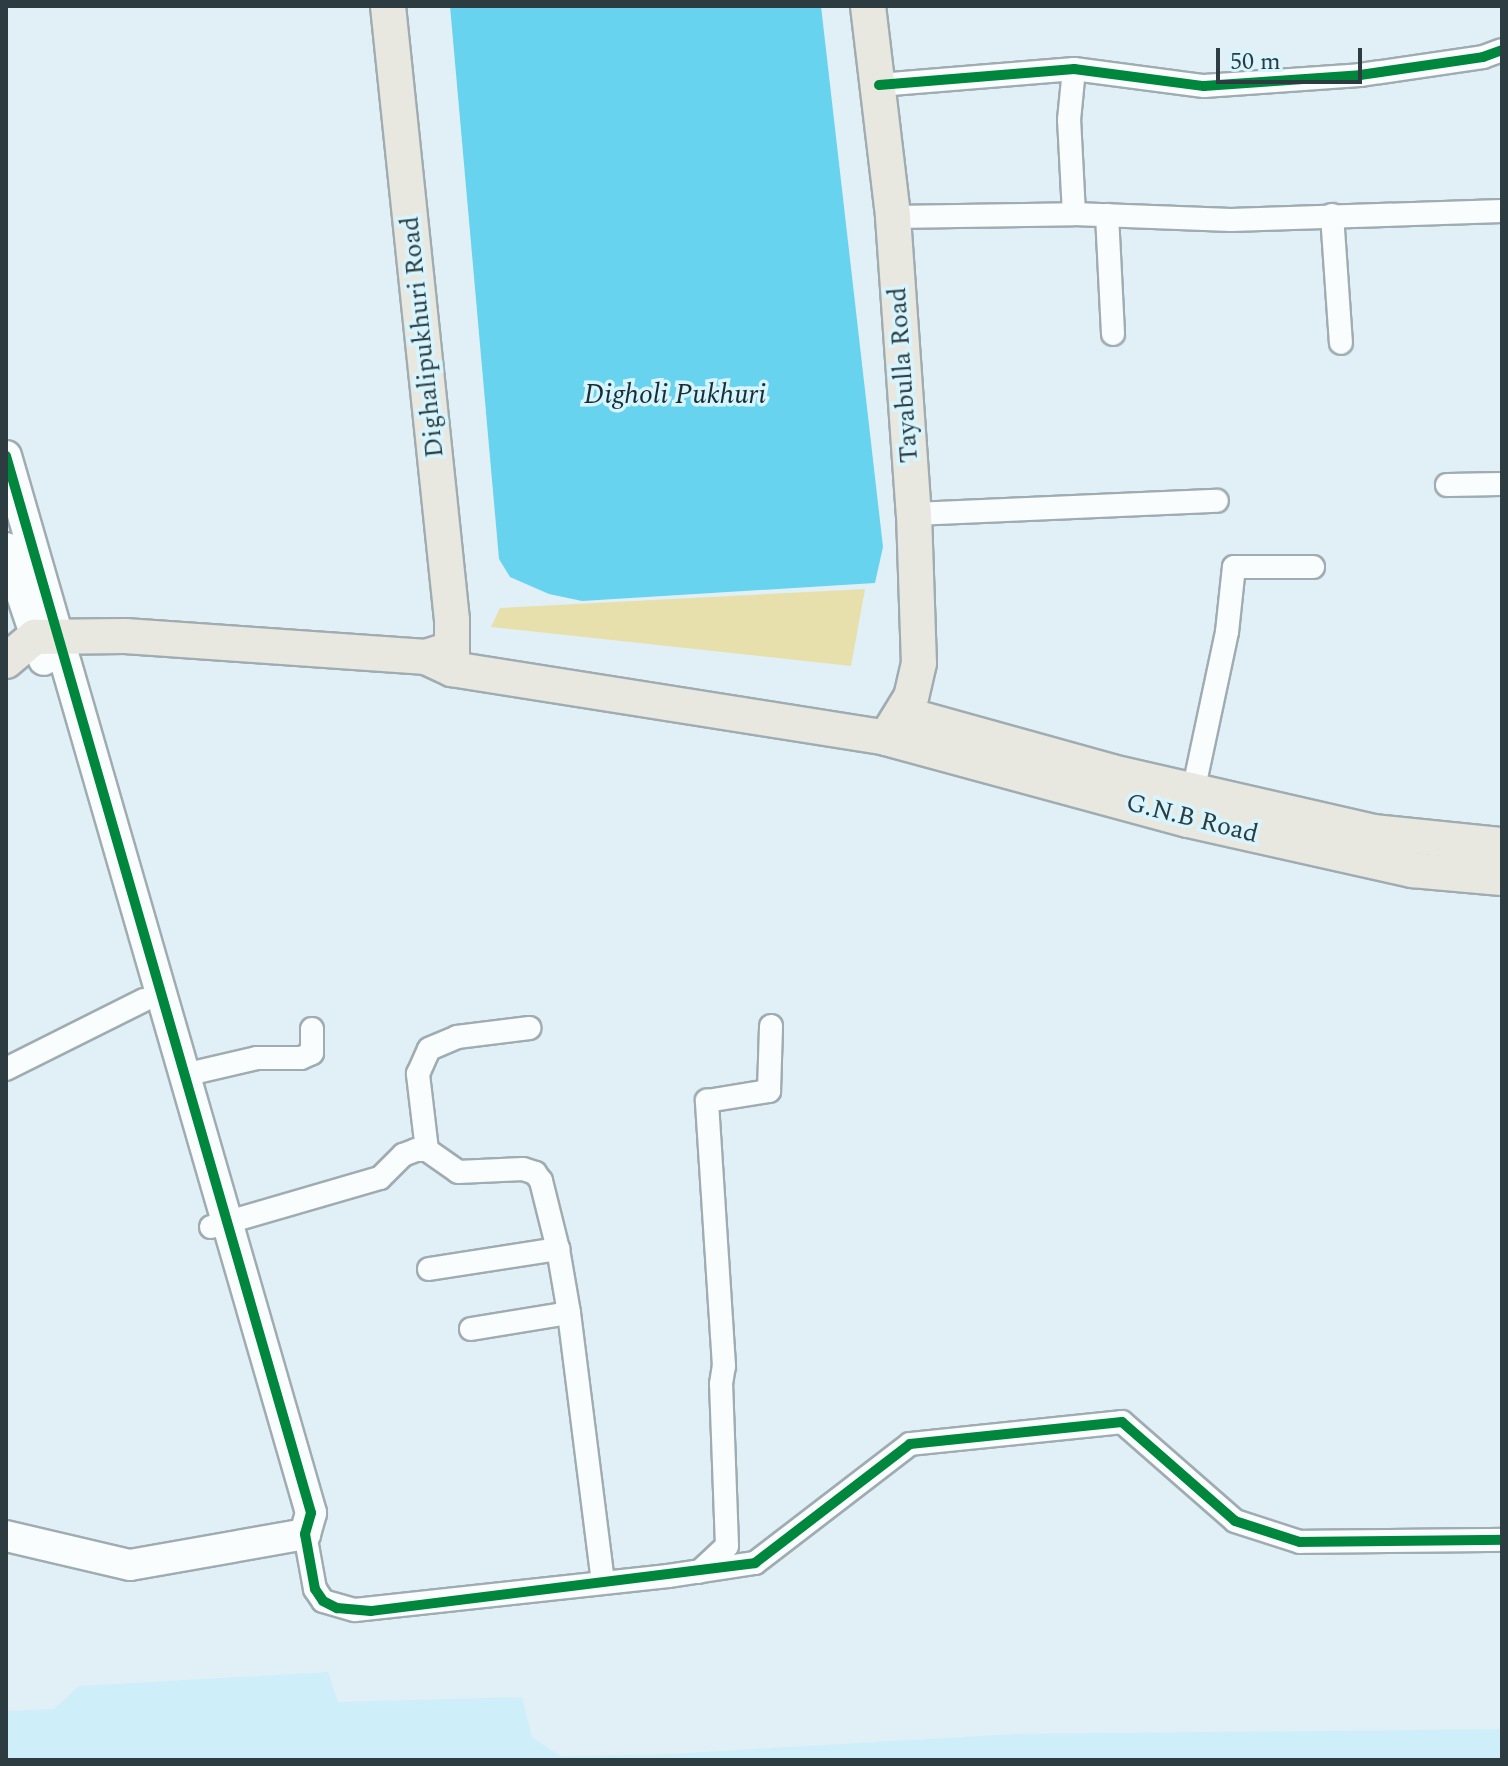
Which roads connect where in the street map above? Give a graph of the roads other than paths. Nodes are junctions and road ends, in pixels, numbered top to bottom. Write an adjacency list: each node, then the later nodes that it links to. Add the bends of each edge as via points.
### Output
1 (388, 6): 22 (main road, Dighalipukhuri Road, via 452,620)
2 (868, 6): 5 (main road, Tayabulla Road)
3 (1502, 50): 4 (street, via 1360,75 1204,86)
4 (1074, 69): 5 (street); 7 (street, via 1069,120)
5 (879, 85): 10 (main road, Tayabulla Road)
6 (1502, 211): 9 (street)
7 (1074, 214): 8 (street); 10 (street)
8 (1107, 215): 9 (street, via 1231,220); 11 (street)
9 (1332, 215): 12 (street)
10 (893, 217): 17 (main road, Tayabulla Road)
11 (1113, 334)
12 (1341, 343)
13 (6, 456): 21 (street)
14 (1502, 484): 15 (street)
15 (1447, 485)
16 (1217, 501): 17 (street)
17 (914, 514): 24 (main road, Tayabulla Road, via 919,663)
18 (6, 548): 20 (street)
19 (1313, 567): 25 (street, via 1234,567 1227,632)
20 (15, 606): 21 (street)
21 (46, 637): 22 (main road, via 125,636); 23 (main road); 28 (street); 33 (street)
22 (443, 658): 24 (main road)
23 (6, 661)
24 (895, 726): 25 (main road, G.N.B Road); 27 (main road, G.N.B Road, via 1202,823 1412,870)
25 (1193, 792): 26 (main road, G.N.B Road, via 1373,832)
26 (1502, 845)
27 (1502, 878)
28 (144, 1000): 32 (street); 35 (street)
29 (771, 1026): 43 (street, via 769,1091 707,1101 724,1366 727,1546)
30 (529, 1028): 34 (street, via 457,1037 429,1049 418,1074)
31 (312, 1029): 33 (street, via 312,1053 301,1058 257,1058)
32 (6, 1069)
33 (184, 1075): 35 (street)
34 (427, 1150): 35 (street, via 409,1151 380,1178); 36 (street, via 458,1172 535,1173)
35 (218, 1225): 40 (street, via 293,1518)
36 (558, 1249): 37 (street); 38 (street)
37 (429, 1269)
38 (569, 1313): 39 (street); 44 (street)
39 (471, 1329)
40 (305, 1534): 41 (street, via 130,1565); 44 (street, via 315,1589 337,1608 371,1611)
41 (6, 1536)
42 (1502, 1540): 43 (street, via 1300,1542 1235,1521 1122,1422 910,1444 755,1563)
43 (699, 1572): 44 (street)
44 (603, 1582)

